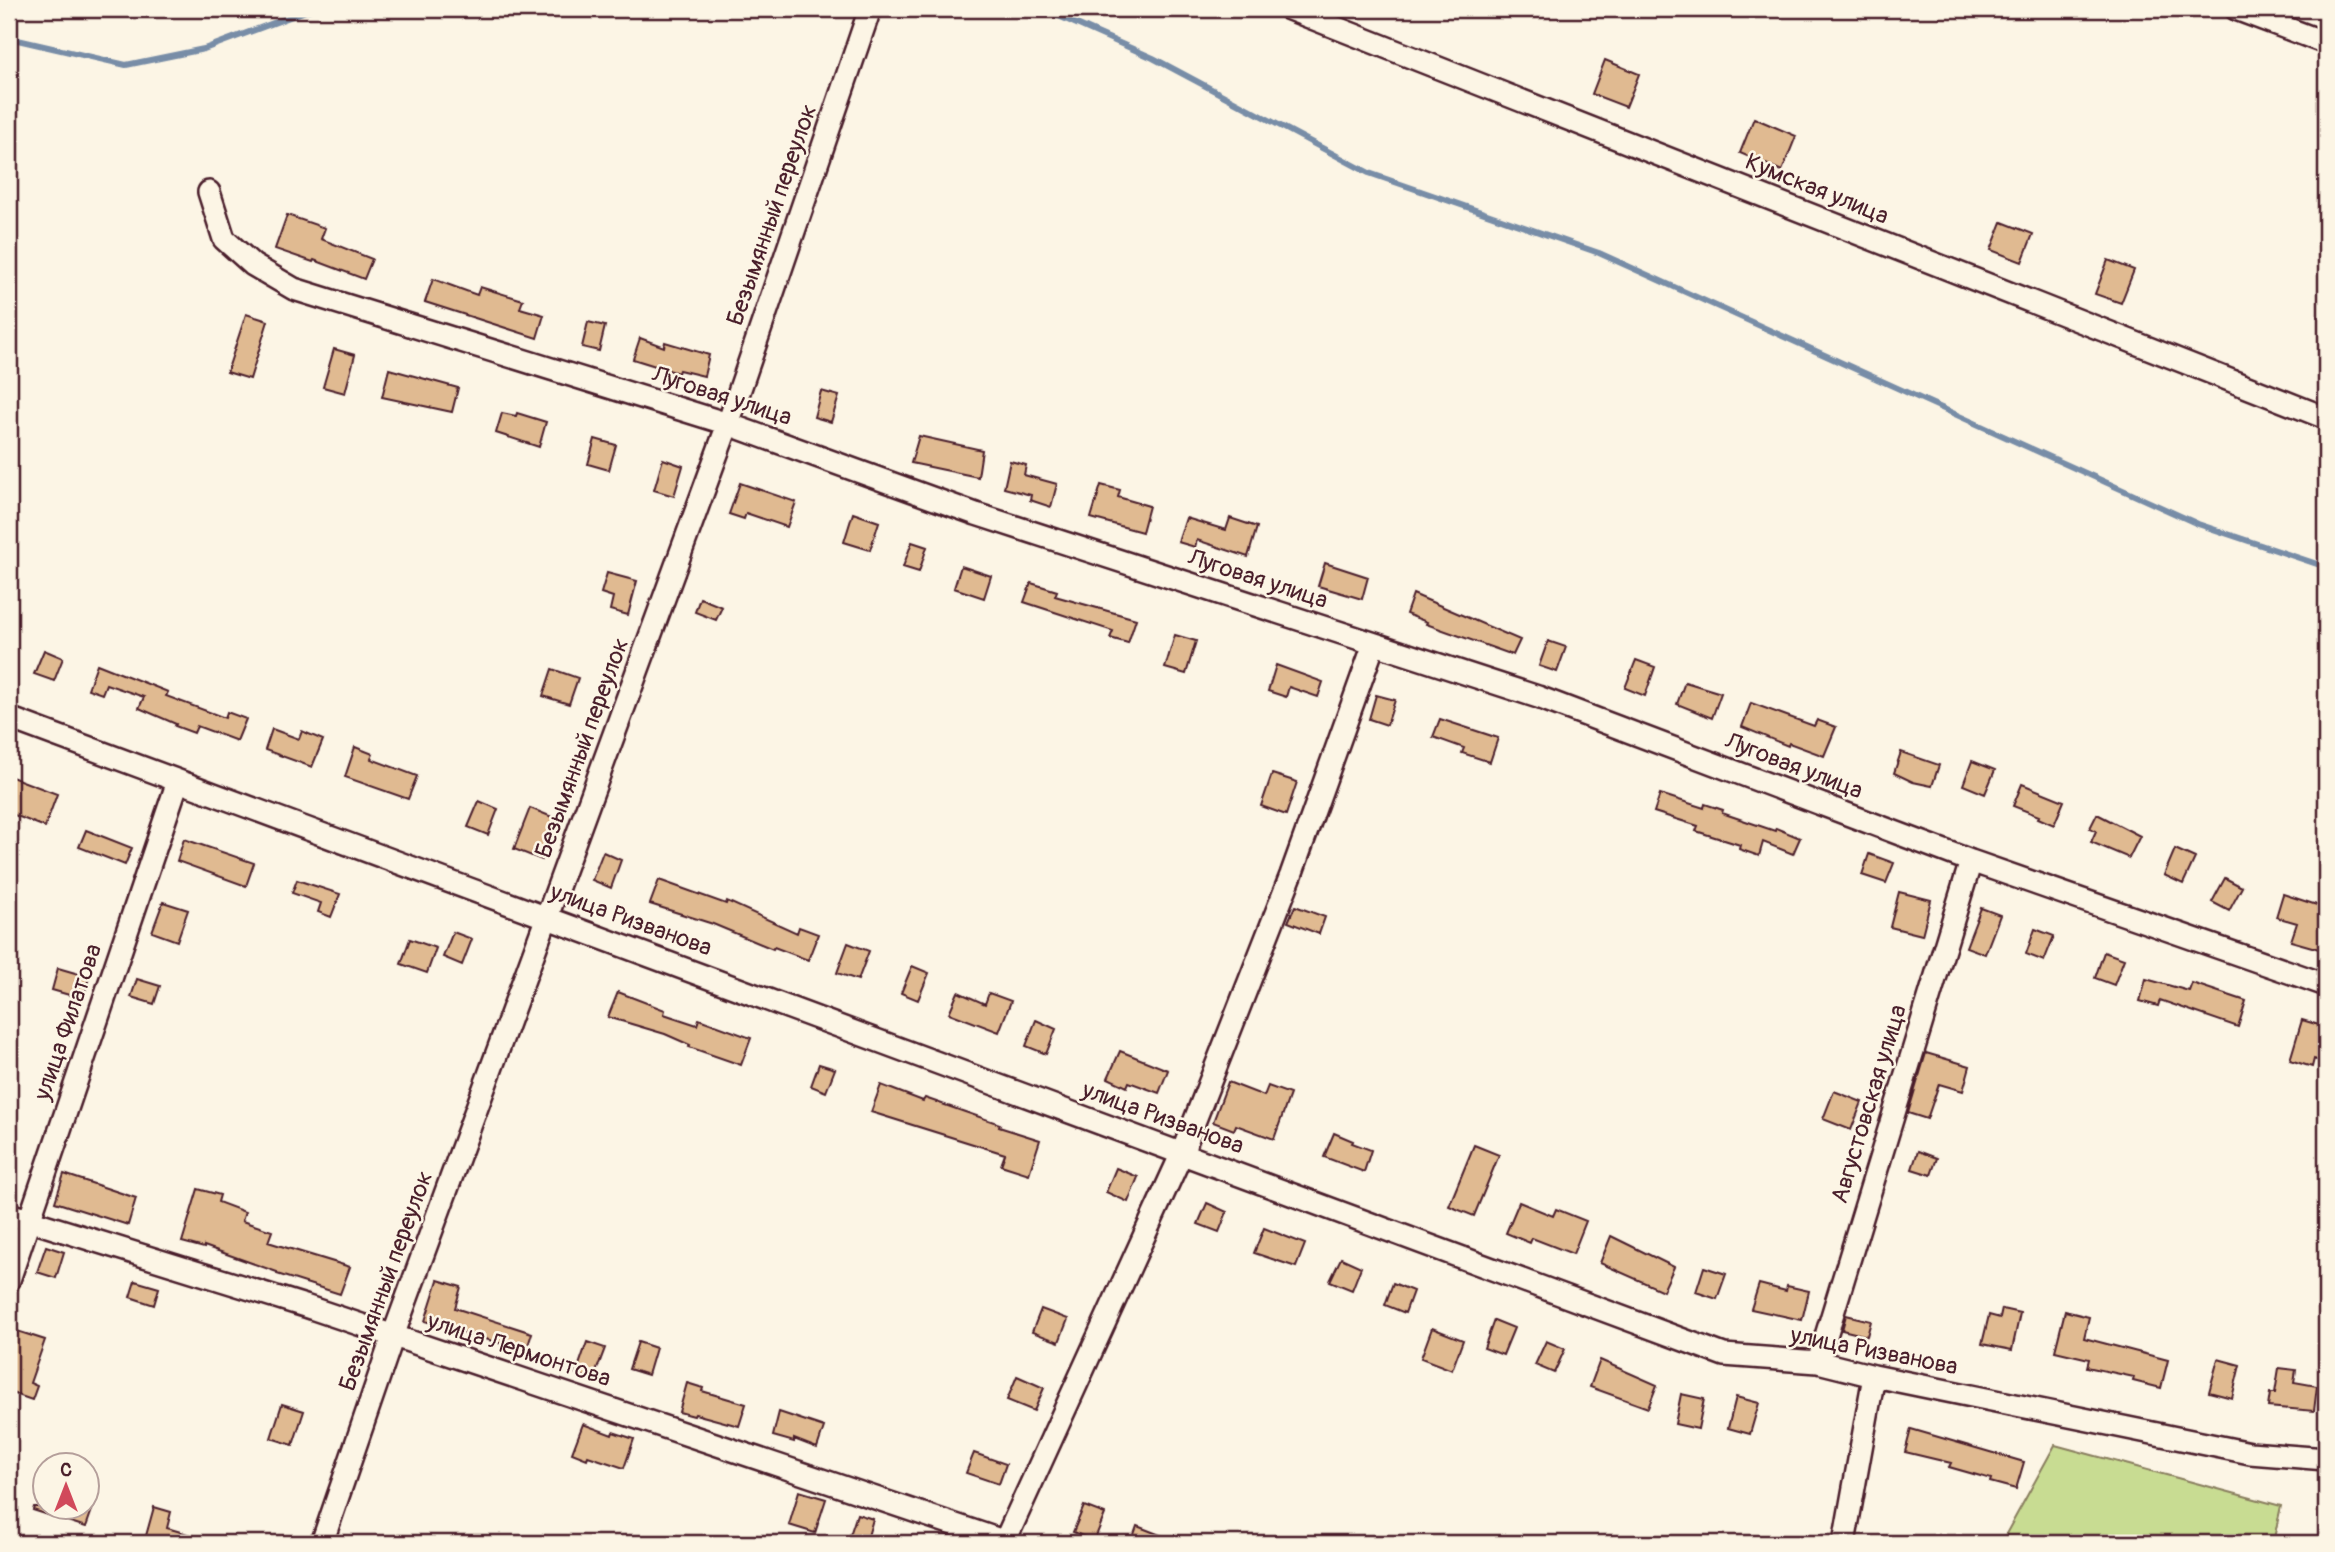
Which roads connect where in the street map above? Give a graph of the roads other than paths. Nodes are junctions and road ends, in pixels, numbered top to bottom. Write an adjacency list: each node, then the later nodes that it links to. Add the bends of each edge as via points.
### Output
1 (870, 9): 7 (street, Безымянный переулок)
2 (1289, 9): 6 (street, Кумская улица)
3 (2236, 9): 4 (street)
4 (2326, 43)
5 (209, 192): 7 (street, Луговая улица, via 224,239 253,265 294,289)
6 (2326, 418)
7 (728, 424): 8 (street, Луговая улица, via 975,514); 12 (street, Безымянный переулок)
8 (1374, 644): 11 (street, Луговая улица, via 1538,697); 14 (street, via 1292,875)
9 (9, 718): 10 (street, улица Ризванова)
10 (178, 780): 12 (street, улица Ризванова); 15 (street, улица Филатова)
11 (1971, 861): 13 (street, Луговая улица); 18 (street, Августовская улица)
12 (548, 917): 14 (street, улица Ризванова); 17 (street, Безымянный переулок)
13 (2326, 985)
14 (1182, 1153): 18 (street, улица Ризванова, via 1724,1355); 22 (street)
15 (19, 1218): 16 (street, улица Филатова); 17 (street, улица Лермонтова)
16 (9, 1280)
17 (393, 1336): 21 (street, Безымянный переулок); 22 (street, улица Лермонтова)
18 (1818, 1362): 19 (street, улица Ризванова)
19 (1874, 1376): 20 (street, улица Ризванова, via 2250,1453); 23 (street)
20 (2326, 1459)
21 (322, 1543)
22 (1006, 1543)
23 (1844, 1543)

